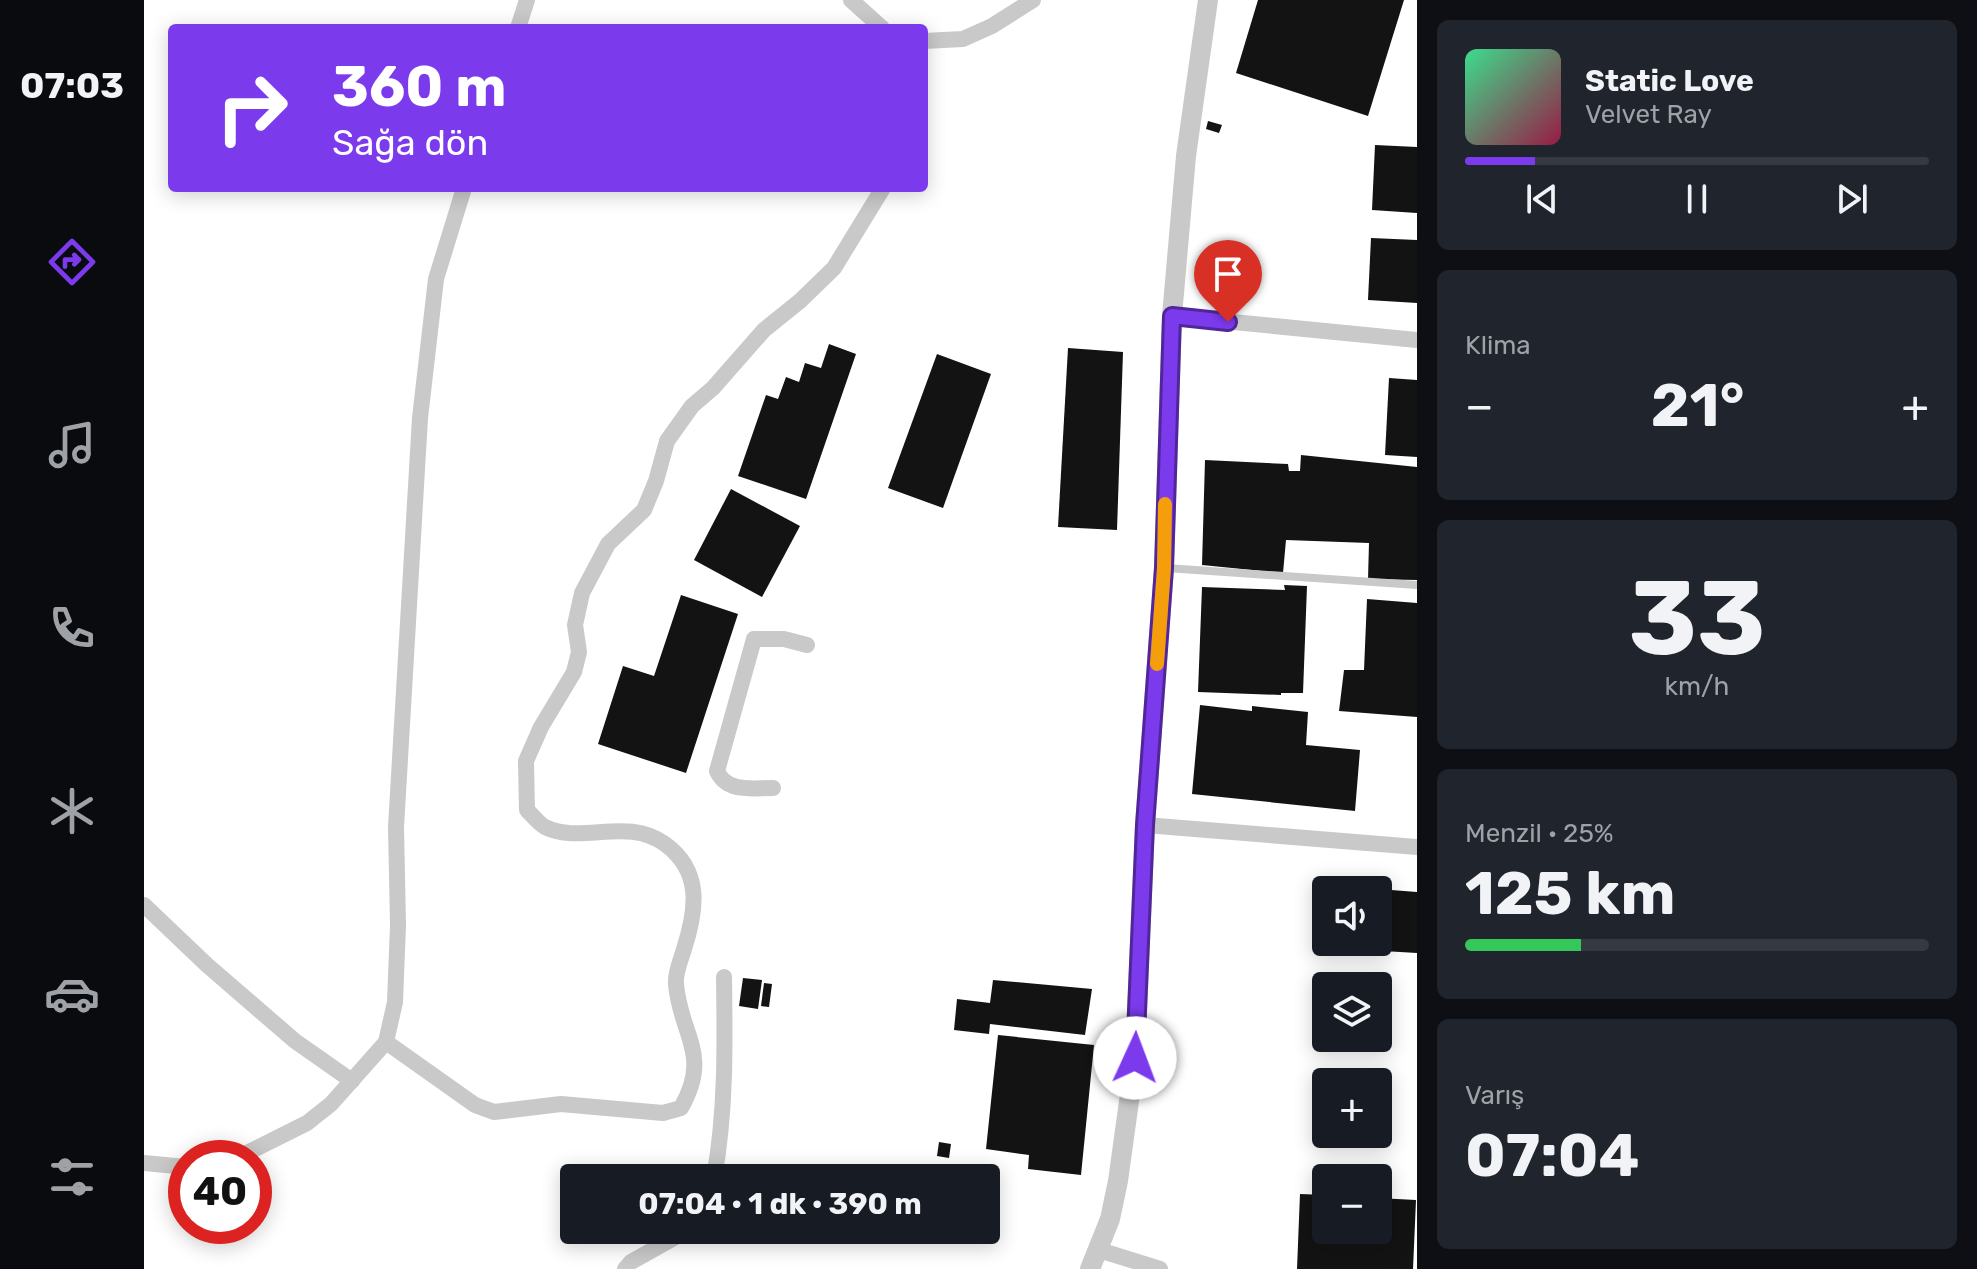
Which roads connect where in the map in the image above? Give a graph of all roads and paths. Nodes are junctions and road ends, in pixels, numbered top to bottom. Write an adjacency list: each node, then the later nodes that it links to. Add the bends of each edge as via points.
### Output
1 (527, 0): 5 (street)
2 (851, 0): 6 (street)
3 (1033, 0): 7 (street, via 963,39)
4 (1208, 0): 10 (street, via 1186,156)
5 (519, 24)
6 (878, 24)
7 (928, 41)
8 (463, 192): 20 (street, via 436,279 420,418 396,827 395,1002)
9 (881, 192): 20 (street, via 834,268 764,330 692,406 667,441 644,510 608,544 582,593 574,672 526,761 527,810 544,827 570,832 626,830 658,839 679,854 690,873 695,906 675,977 696,1056 691,1091 681,1108 663,1113 561,1104 494,1112 475,1105)
10 (1172, 316): 11 (street); 12 (street)
11 (1417, 340)
12 (1164, 568): 13 (lane); 16 (street)
13 (1417, 585)
14 (807, 645): 15 (street, via 754,639 717,771 731,787)
15 (773, 788)
16 (1145, 825): 17 (street); 27 (street, via 1135,1058 1118,1181)
17 (1417, 847)
18 (144, 905): 21 (street, via 295,1041)
19 (724, 977): 24 (street)
20 (386, 1042): 21 (street)
21 (352, 1081): 22 (street, via 307,1123)
22 (272, 1140)
23 (144, 1163): 25 (street)
24 (716, 1164)
25 (168, 1165)
26 (663, 1244): 28 (street)
27 (1099, 1250): 29 (street); 30 (street)
28 (625, 1269)
29 (1090, 1269)
30 (1160, 1269)

